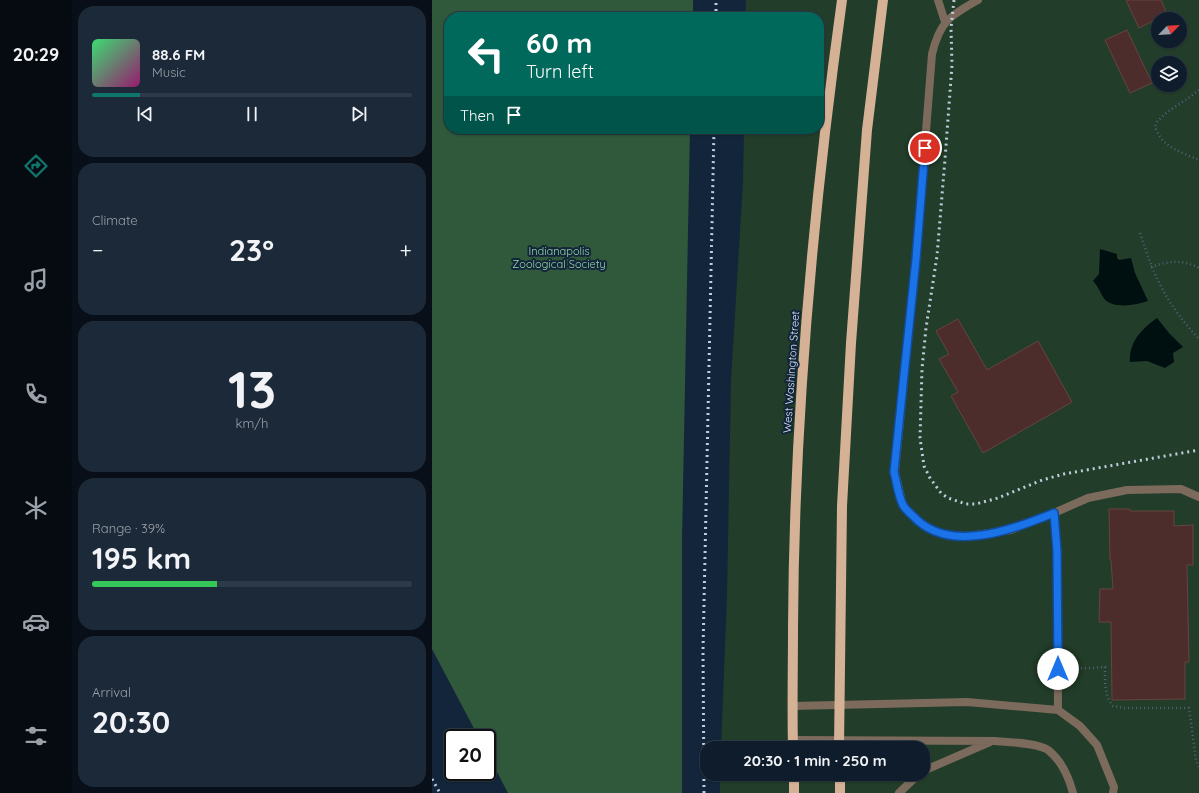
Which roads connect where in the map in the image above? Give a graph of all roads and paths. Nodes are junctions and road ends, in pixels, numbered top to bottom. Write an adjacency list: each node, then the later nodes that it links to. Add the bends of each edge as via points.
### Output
1 (842, 0): 7 (main road, West Washington Street)
2 (883, 0): 17 (main road, via 866,130 851,343 842,506)
3 (938, 0): 5 (lane)
4 (978, 0): 5 (lane)
5 (945, 22): 15 (lane, via 936,36 932,54 916,259 894,472 903,506 922,525 945,535 968,536 1011,530)
6 (1199, 90): 9 (path, via 1156,123 1155,128 1162,141 1169,147)
7 (824, 127)
8 (823, 134): 18 (main road, West Washington Street, via 801,380 793,541)
9 (1199, 160)
10 (1140, 233): 11 (path)
11 (1152, 268): 12 (path, via 1165,262 1181,261); 13 (path, via 1178,317)
12 (1199, 268)
13 (1199, 339)
14 (1199, 497): 15 (lane, via 1181,489 1127,490 1088,498)
15 (1054, 513): 19 (lane, via 1059,628)
16 (1071, 661): 25 (path, via 1071,668 1105,667 1105,690 1107,699 1113,706 1190,708)
17 (838, 705): 18 (lane); 19 (lane, via 967,702); 21 (main road)
18 (792, 706): 20 (main road, West Washington Street)
19 (1058, 710): 33 (lane, via 1080,726 1097,745 1114,787)
20 (793, 741)
21 (839, 741)
22 (995, 741): 23 (lane); 24 (lane); 32 (lane, via 1021,743 1047,750 1068,774)
23 (930, 742)
24 (930, 767)
25 (1199, 767)
26 (794, 781): 29 (main road)
27 (840, 781): 30 (main road)
28 (912, 781): 31 (lane)
29 (794, 793)
30 (840, 793)
31 (899, 793)
32 (1073, 793)
33 (1113, 793)

